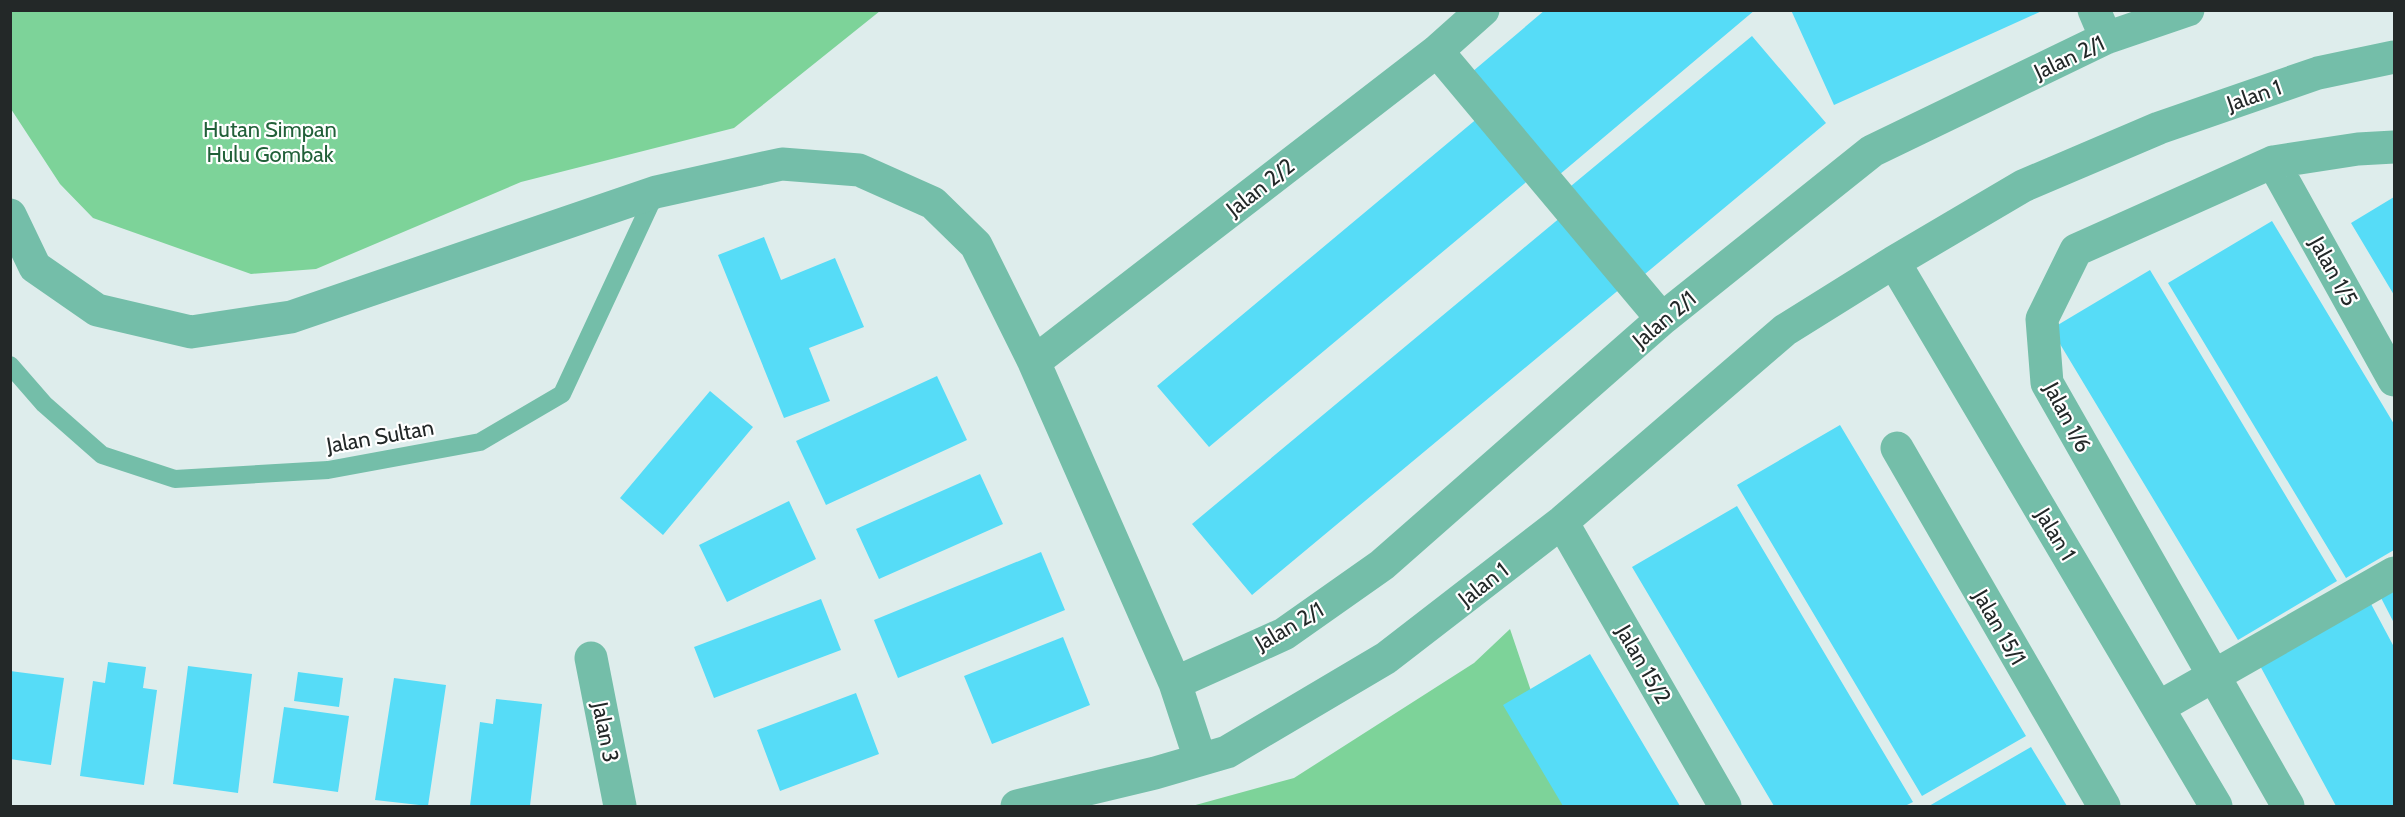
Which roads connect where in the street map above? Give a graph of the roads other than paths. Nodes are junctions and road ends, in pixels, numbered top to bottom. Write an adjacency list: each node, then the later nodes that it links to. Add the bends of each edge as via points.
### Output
1 (1483, 10): 4 (street, Jalan 2/2)
2 (2188, 10): 3 (street, Jalan 2/1)
3 (2100, 24): 11 (street, Jalan 2/1, via 1872,151)
4 (1437, 51): 11 (street); 12 (street, Jalan 2/2)
5 (2394, 57): 10 (street, Jalan 1, via 2318,73 2159,128 2023,186)
6 (2394, 147): 7 (street, Jalan 1/6)
7 (2273, 162): 14 (street, Jalan 1/5); 19 (street, Jalan 1/6, via 2076,250 2042,319 2047,383)
8 (656, 192): 9 (street, via 291,317 191,332 97,310 35,267); 12 (street, via 782,164 859,170 933,203 976,245); 13 (lane, Jalan Sultan, via 562,394 480,442 328,470 176,479 102,455 44,404)
9 (10, 215)
10 (1894, 262): 16 (street, Jalan 1, via 1785,330); 21 (street, Jalan 1)
11 (1662, 319): 20 (street, Jalan 2/1, via 1382,565 1284,633)
12 (1034, 362): 20 (street)
13 (10, 365)
14 (2394, 380)
15 (1897, 448): 26 (street, Jalan 15/1)
16 (1562, 522): 22 (street, Jalan 1, via 1386,658 1227,752); 25 (street, Jalan 15/2)
17 (2394, 573): 19 (street)
18 (591, 658): 23 (street, Jalan 3)
19 (2214, 675): 21 (street); 28 (street, Jalan 1/6)
20 (1175, 683): 22 (street)
21 (2159, 707): 27 (street, Jalan 1)
22 (1200, 759): 24 (street, Jalan 1)
23 (620, 807)
24 (1017, 807)
25 (1725, 807)
26 (2104, 807)
27 (2216, 807)
28 (2288, 807)

